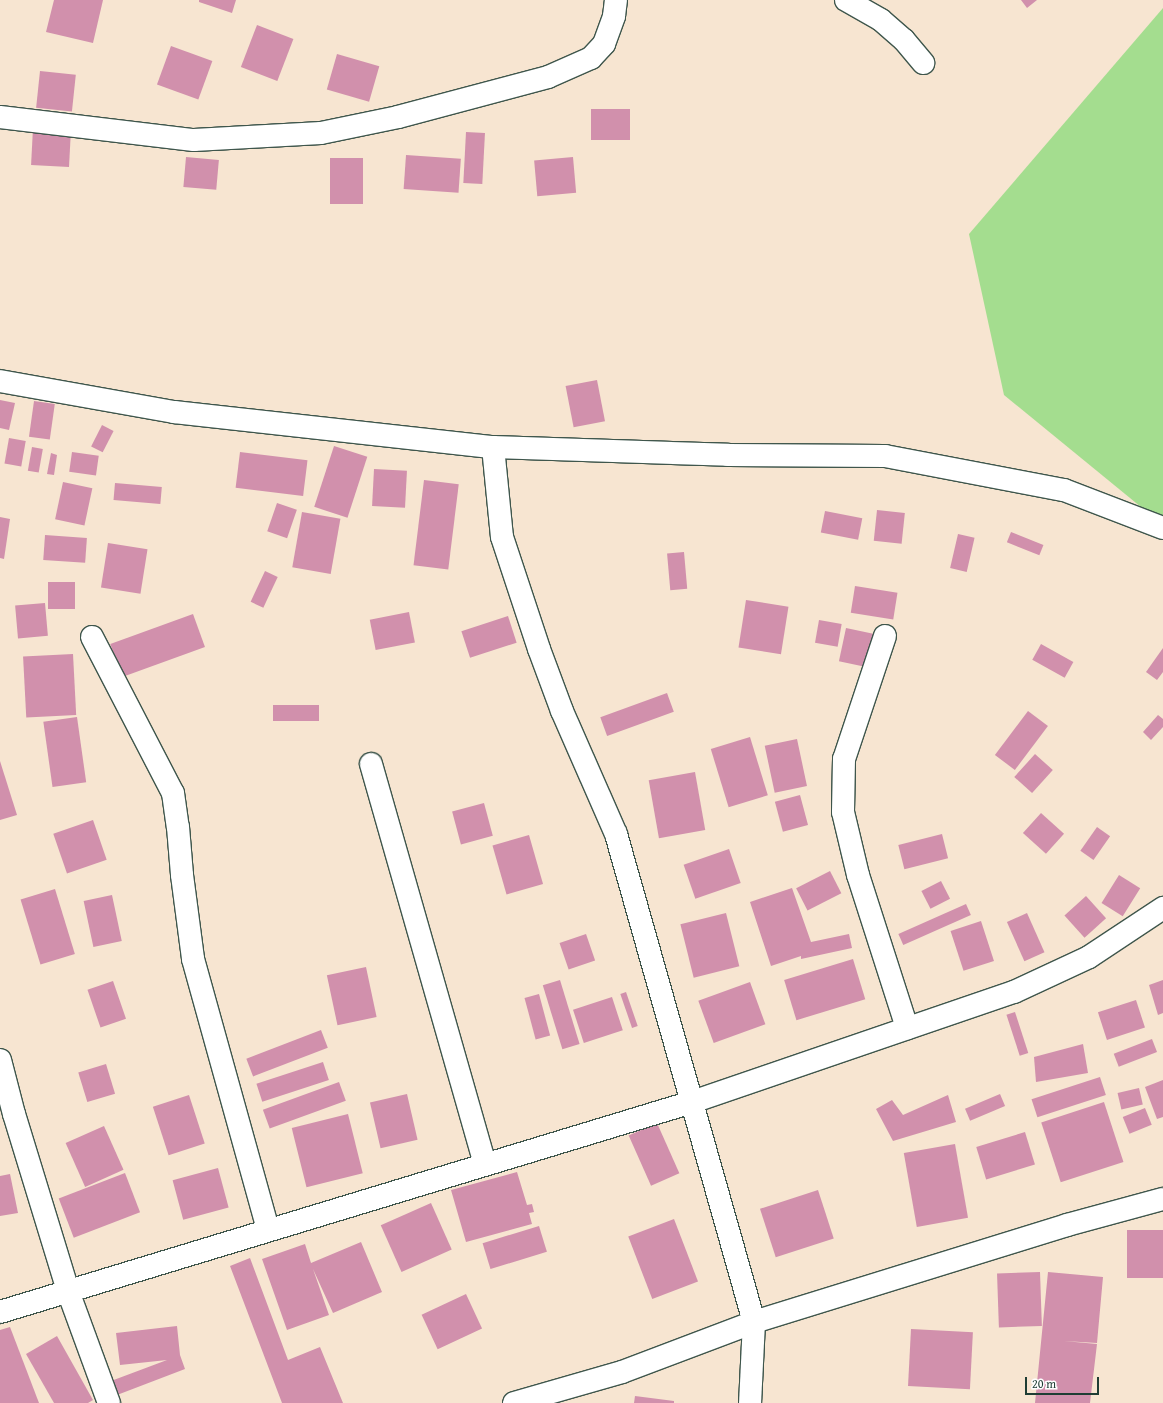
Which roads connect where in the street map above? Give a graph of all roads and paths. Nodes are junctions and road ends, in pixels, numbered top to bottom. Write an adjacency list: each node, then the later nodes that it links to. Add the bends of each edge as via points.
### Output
1 (616, 0): 4 (street, via 614,16 604,44 591,58 548,76 398,117 320,133 194,140)
2 (846, 0): 3 (street, via 881,20 904,40)
3 (923, 63)
4 (0, 117)
5 (0, 381): 6 (street, via 174,412)
6 (493, 448): 7 (street, via 728,455 885,456 1064,490); 14 (street, via 502,537 562,711 616,834)
7 (1163, 528)
8 (92, 636): 17 (street, via 173,793 193,959)
9 (885, 636): 12 (street, via 844,759 843,812 858,875)
10 (371, 764): 15 (street)
11 (1163, 908): 12 (street, via 1089,957 1014,992)
12 (907, 1028): 14 (street)
13 (0, 1060): 18 (street)
14 (692, 1102): 15 (street); 20 (street)
15 (485, 1164): 17 (street)
16 (1163, 1199): 20 (street, via 1067,1225)
17 (268, 1230): 18 (street)
18 (68, 1291): 19 (street); 21 (street)
19 (0, 1312)
20 (754, 1322): 22 (street, via 622,1372); 23 (street)
21 (109, 1403)
22 (514, 1403)
23 (750, 1403)

